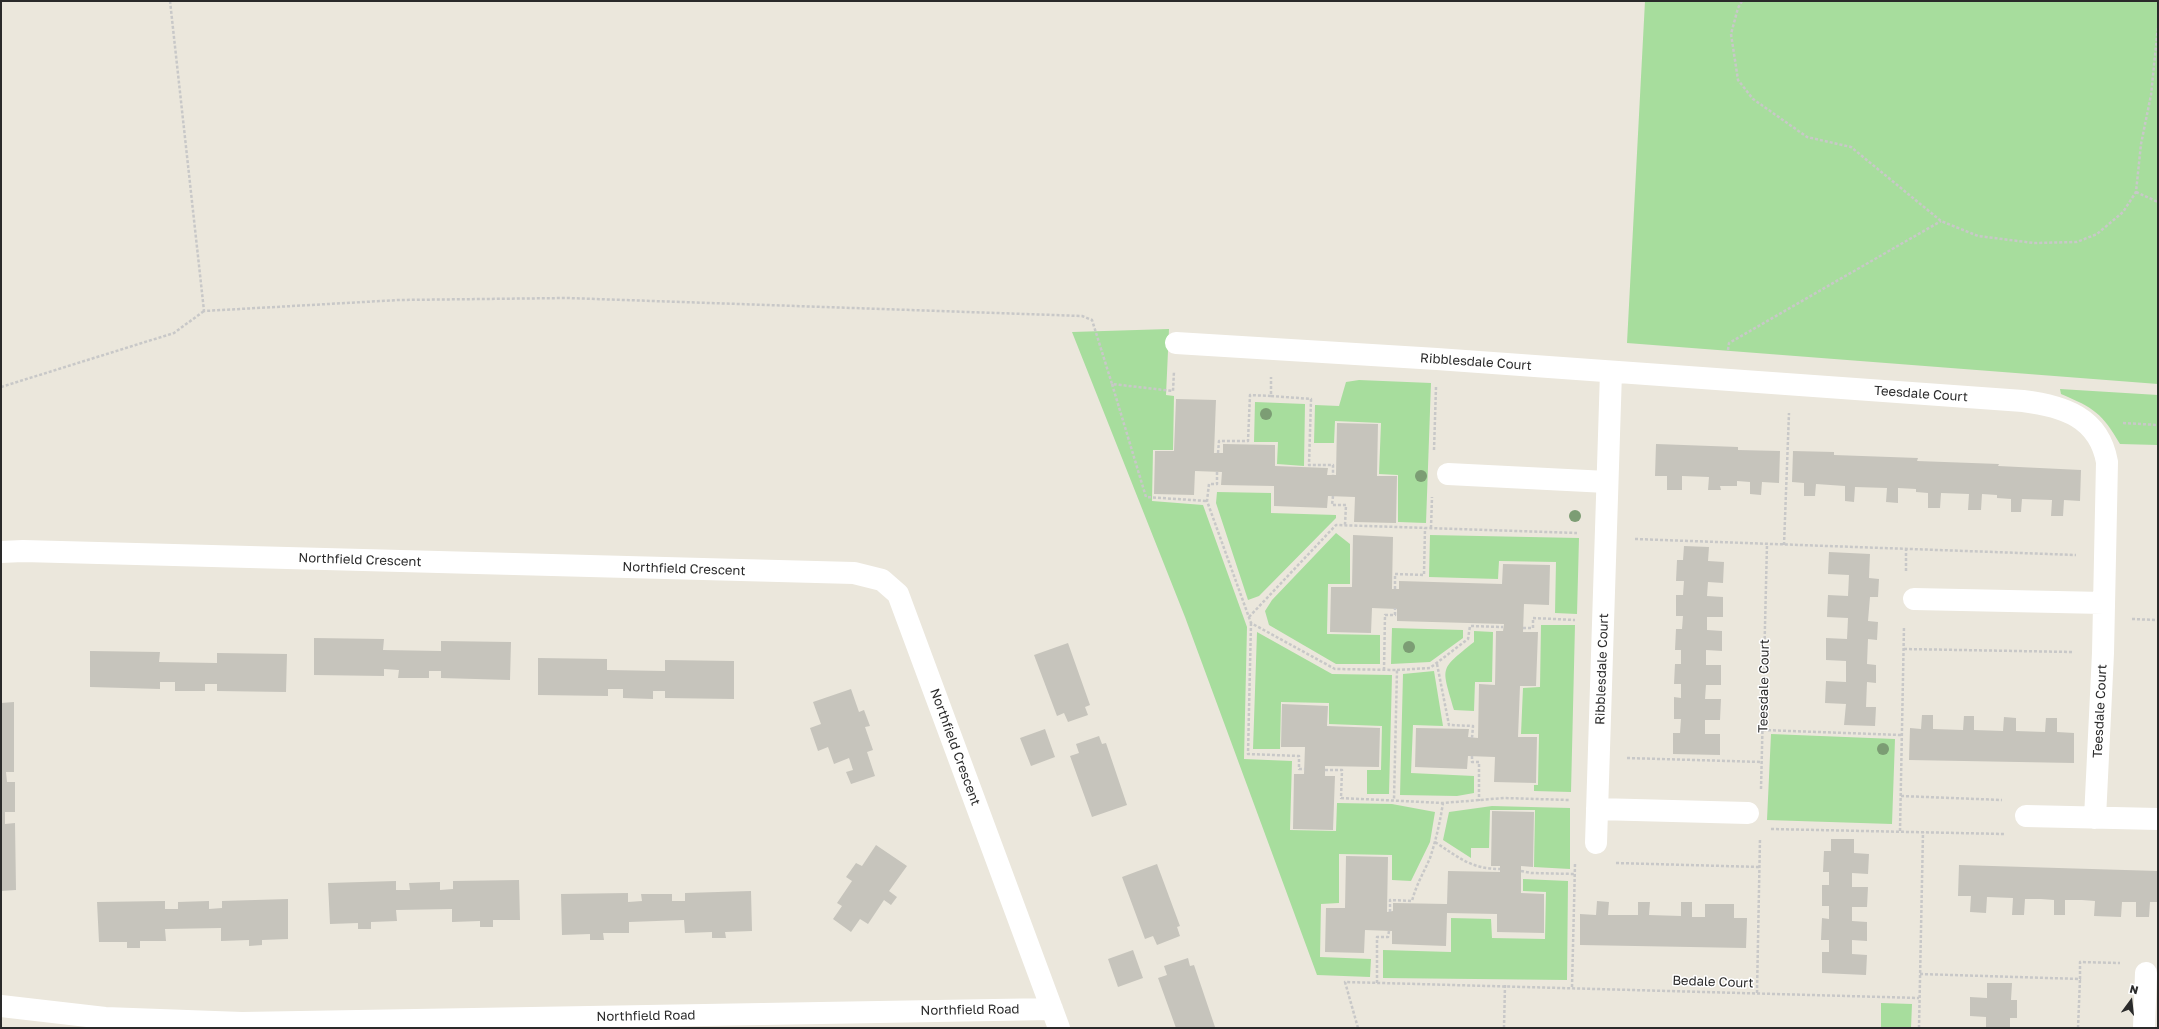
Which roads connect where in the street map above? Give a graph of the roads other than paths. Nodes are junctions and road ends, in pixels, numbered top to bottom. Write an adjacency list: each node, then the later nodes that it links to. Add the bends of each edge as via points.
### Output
1 (1176, 343): 2 (street, Ribblesdale Court)
2 (1611, 372): 4 (street, Ribblesdale Court); 7 (street, Teesdale Court, via 2023,401 2043,404 2073,414 2085,421 2100,440 2107,462)
3 (1448, 474): 4 (street)
4 (1607, 482): 8 (street, Ribblesdale Court)
5 (1, 552): 16 (street, Northfield Crescent, via 854,573 882,580 898,594)
6 (1914, 599): 7 (street)
7 (2104, 603): 11 (street, Teesdale Court)
8 (1597, 805): 9 (street); 13 (street, Ribblesdale Court)
9 (1748, 813)
10 (2022, 815): 11 (street)
11 (2095, 818): 12 (street)
12 (2158, 820)
13 (1596, 843)
14 (2146, 972): 17 (street)
15 (1, 1006): 16 (street, Northfield Road, via 105,1018 242,1023)
16 (1055, 1018)
17 (2144, 1028)

